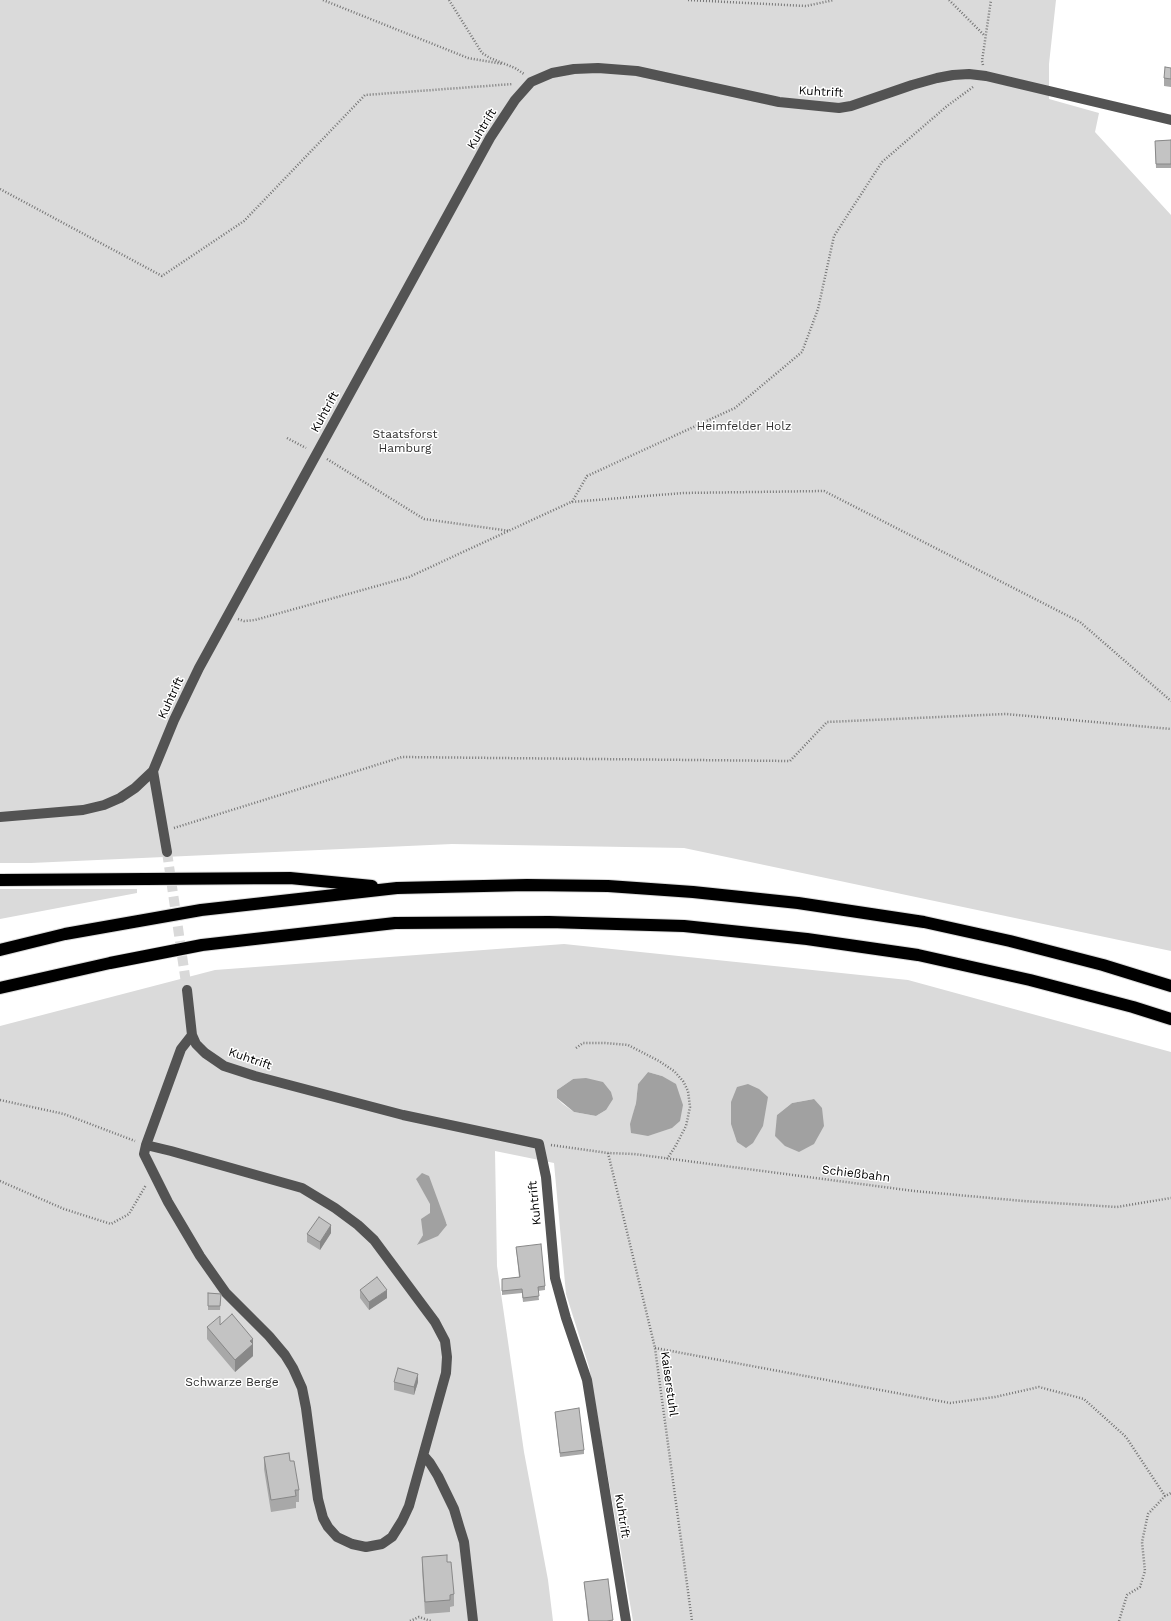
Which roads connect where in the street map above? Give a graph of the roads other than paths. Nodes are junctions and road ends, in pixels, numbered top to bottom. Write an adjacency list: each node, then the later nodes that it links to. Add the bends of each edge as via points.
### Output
1 (1171, 120): 2 (street, Kuhtrift, via 969,74 937,78 839,108 779,102 637,71 574,69 552,73 531,82 515,100 490,138 199,668)
2 (153, 771): 3 (street, Kuhtrift, via 135,788 104,805 83,810); 4 (street)
3 (0, 817)
4 (167, 852)
5 (0, 880): 6 (highway, via 290,878)
6 (397, 888): 7 (highway, via 201,910 65,934); 8 (highway, via 608,886 798,903 924,922 1010,941)
7 (0, 950)
8 (1171, 986)
9 (0, 988): 11 (highway, via 202,945 395,924 549,922 684,926 807,939 918,955 1030,980)
10 (187, 990): 12 (street, Kuhtrift)
11 (1171, 1019)
12 (192, 1035): 13 (street, via 181,1049); 16 (street, Kuhtrift, via 196,1044 205,1053 233,1070 403,1115 538,1144 546,1177 555,1278 587,1380)
13 (146, 1145): 14 (street, via 302,1188 335,1208 374,1240 435,1322 445,1341 446,1373); 14 (street, via 144,1154 148,1163 192,1242 222,1287 269,1336 293,1368 302,1388 306,1408 318,1499 323,1518 337,1537 366,1547 382,1544 392,1537 409,1506)
14 (424, 1456): 15 (street, via 438,1476 454,1509 464,1542)
15 (473, 1621)
16 (626, 1621)

